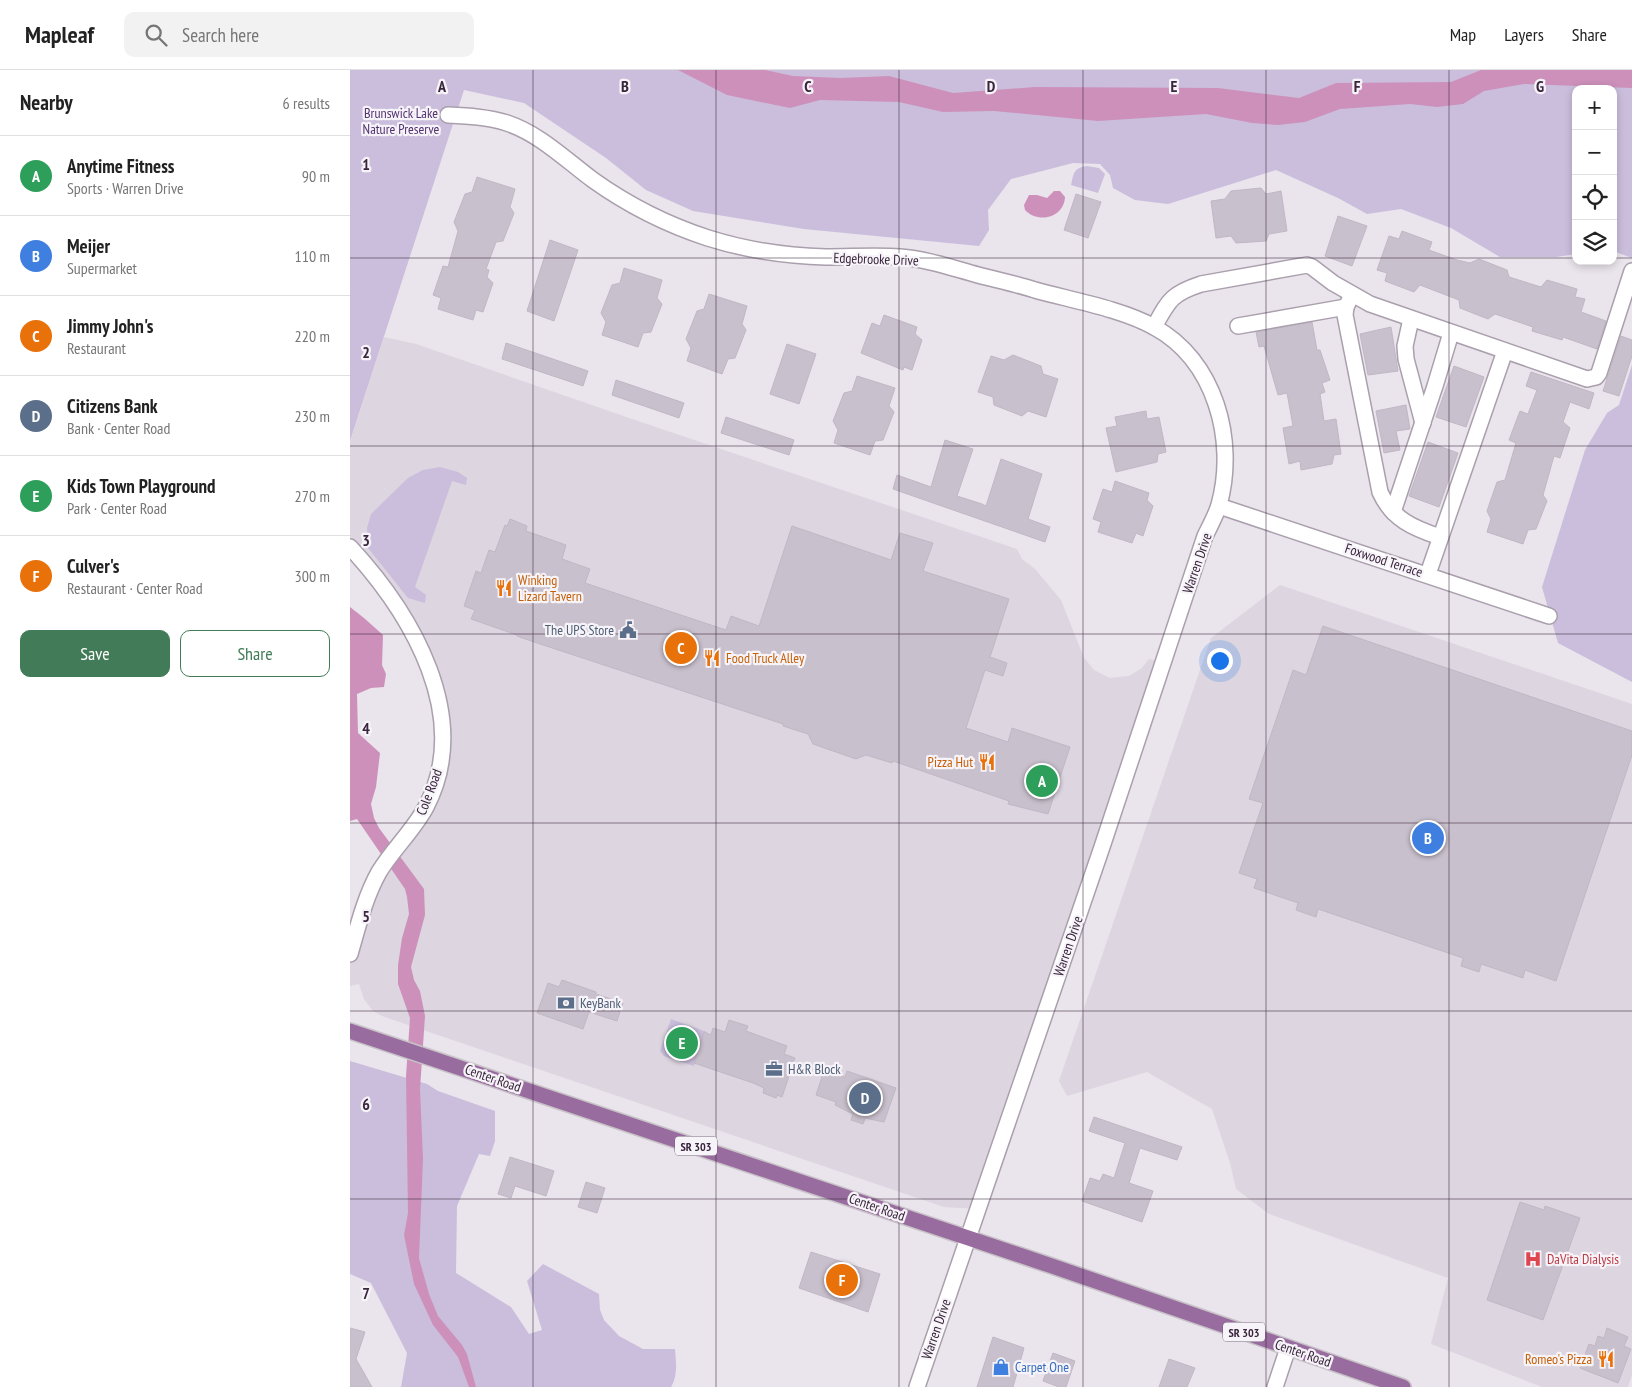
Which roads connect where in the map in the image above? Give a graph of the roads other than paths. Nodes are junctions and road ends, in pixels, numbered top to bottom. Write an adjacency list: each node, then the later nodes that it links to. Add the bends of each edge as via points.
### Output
1 (448, 115): 6 (street, Edgebrooke Drive, via 491,119 518,128 637,208 708,238 780,253 918,259 1115,312)
2 (1632, 271): 8 (street, via 1596,376 1587,379)
3 (1349, 301): 4 (street, via 1370,304); 5 (street); 6 (street, via 1333,283 1312,267 1302,265 1186,289 1172,298); 11 (street, via 1346,315 1380,492)
4 (1411, 319): 7 (street); 9 (street, via 1405,346 1406,359)
5 (1238, 326)
6 (1154, 327): 10 (street, Edgebrooke Drive, via 1195,362 1218,409 1224,450)
7 (1451, 333): 8 (street); 9 (street)
8 (1505, 351): 12 (street)
9 (1423, 423): 11 (street)
10 (1219, 506): 14 (street, Foxwood Terrace); 18 (street, Warren Drive, via 1206,536)
11 (1393, 512): 12 (street, via 1412,526)
12 (1440, 537): 14 (street)
13 (350, 547): 16 (street, Cole Road, via 387,593 410,630 429,669 443,725 442,752 426,806 385,863 368,894)
14 (1428, 574): 15 (street, Foxwood Terrace)
15 (1550, 616)
16 (350, 954)
17 (350, 1031): 18 (main road, Center Road / SR 303)
18 (968, 1237): 19 (main road, Center Road / SR 303); 20 (street, Warren Drive)
19 (1288, 1348): 21 (street); 22 (main road, Center Road / SR 303)
20 (917, 1387)
21 (1275, 1387)
22 (1402, 1387)

